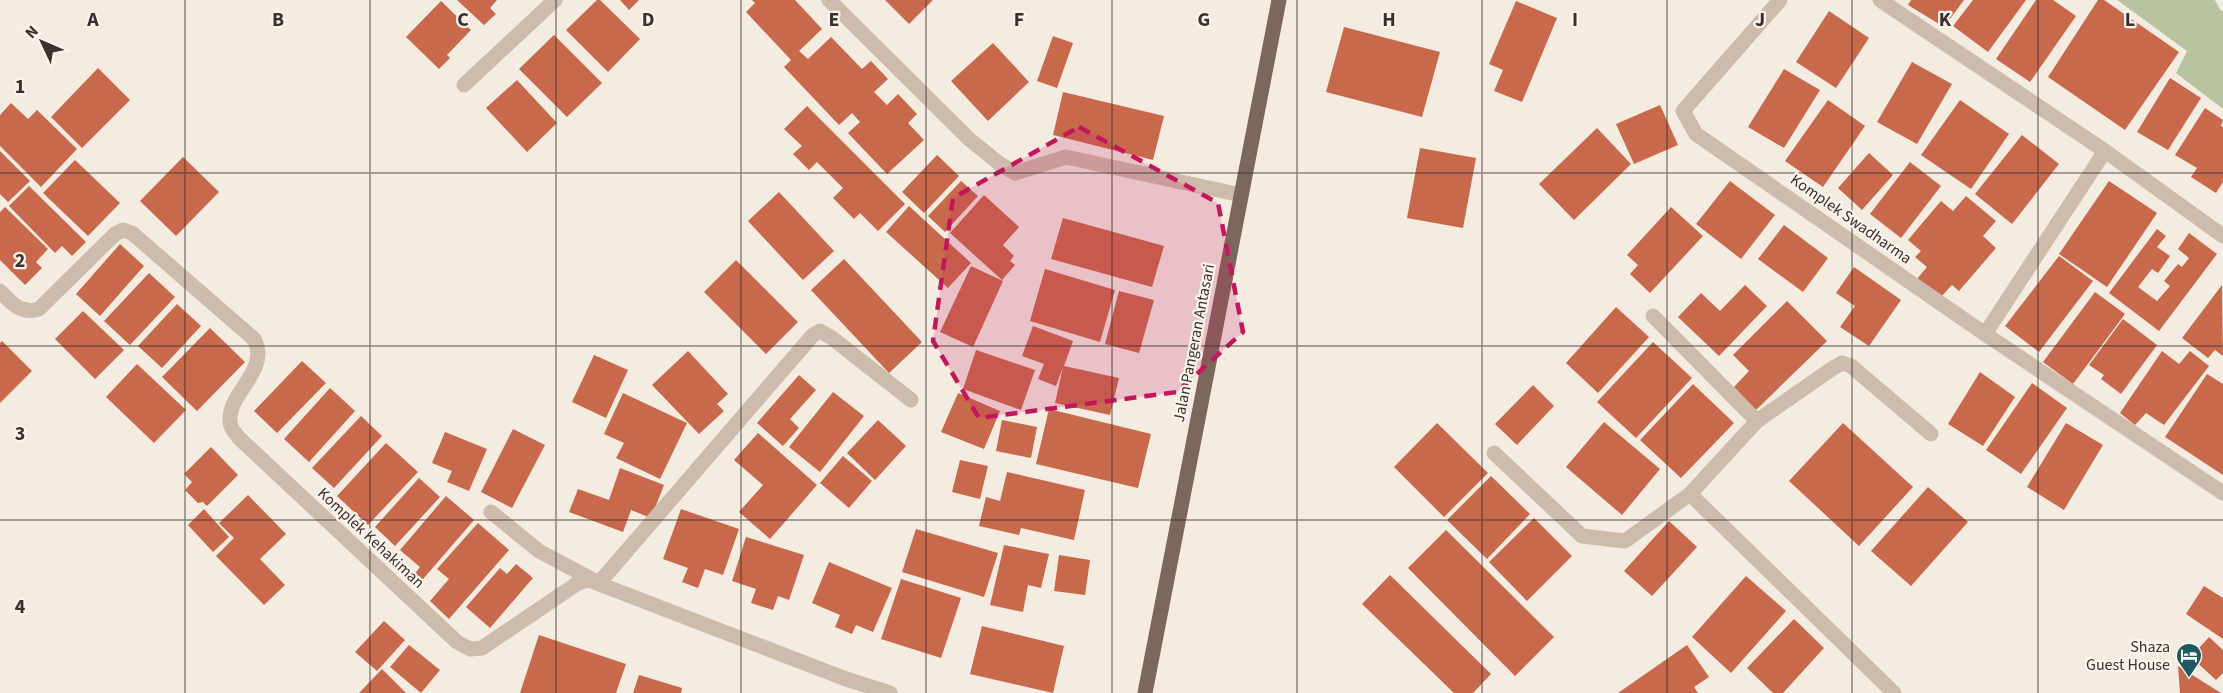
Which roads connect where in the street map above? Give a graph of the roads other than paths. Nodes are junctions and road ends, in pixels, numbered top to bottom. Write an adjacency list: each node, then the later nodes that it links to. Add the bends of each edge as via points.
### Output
1 (555, 0): 6 (street)
2 (829, 0): 8 (street, via 969,139 1015,172 1066,157)
3 (1279, 0): 8 (main road, Jalan Pangeran Antasari)
4 (1780, 0): 12 (street, Komplek Swadharma, via 1683,111 1696,134)
5 (1880, 0): 7 (street)
6 (464, 85)
7 (2105, 151): 9 (street); 12 (street)
8 (1241, 195): 22 (main road, Jalan Pangeran Antasari)
9 (2223, 236)
10 (0, 291): 20 (street, Komplek Kehakiman, via 22,310 39,309 115,234 123,230 132,233 254,339 260,351 259,361 232,410 231,425 239,438 457,642 470,649 482,648 579,583)
11 (1653, 316): 14 (street)
12 (1985, 334): 17 (street, Komplek Swadharma)
13 (912, 400): 20 (street, via 832,338 820,331 813,335)
14 (1757, 421): 15 (street, via 1842,363 1851,366); 18 (street)
15 (1931, 434)
16 (1494, 453): 18 (street, via 1582,536 1624,541)
17 (2223, 493)
18 (1690, 494): 23 (street)
19 (491, 512): 20 (street, via 539,551)
20 (599, 583): 21 (street)
21 (890, 693)
22 (1145, 693)
23 (1894, 693)

